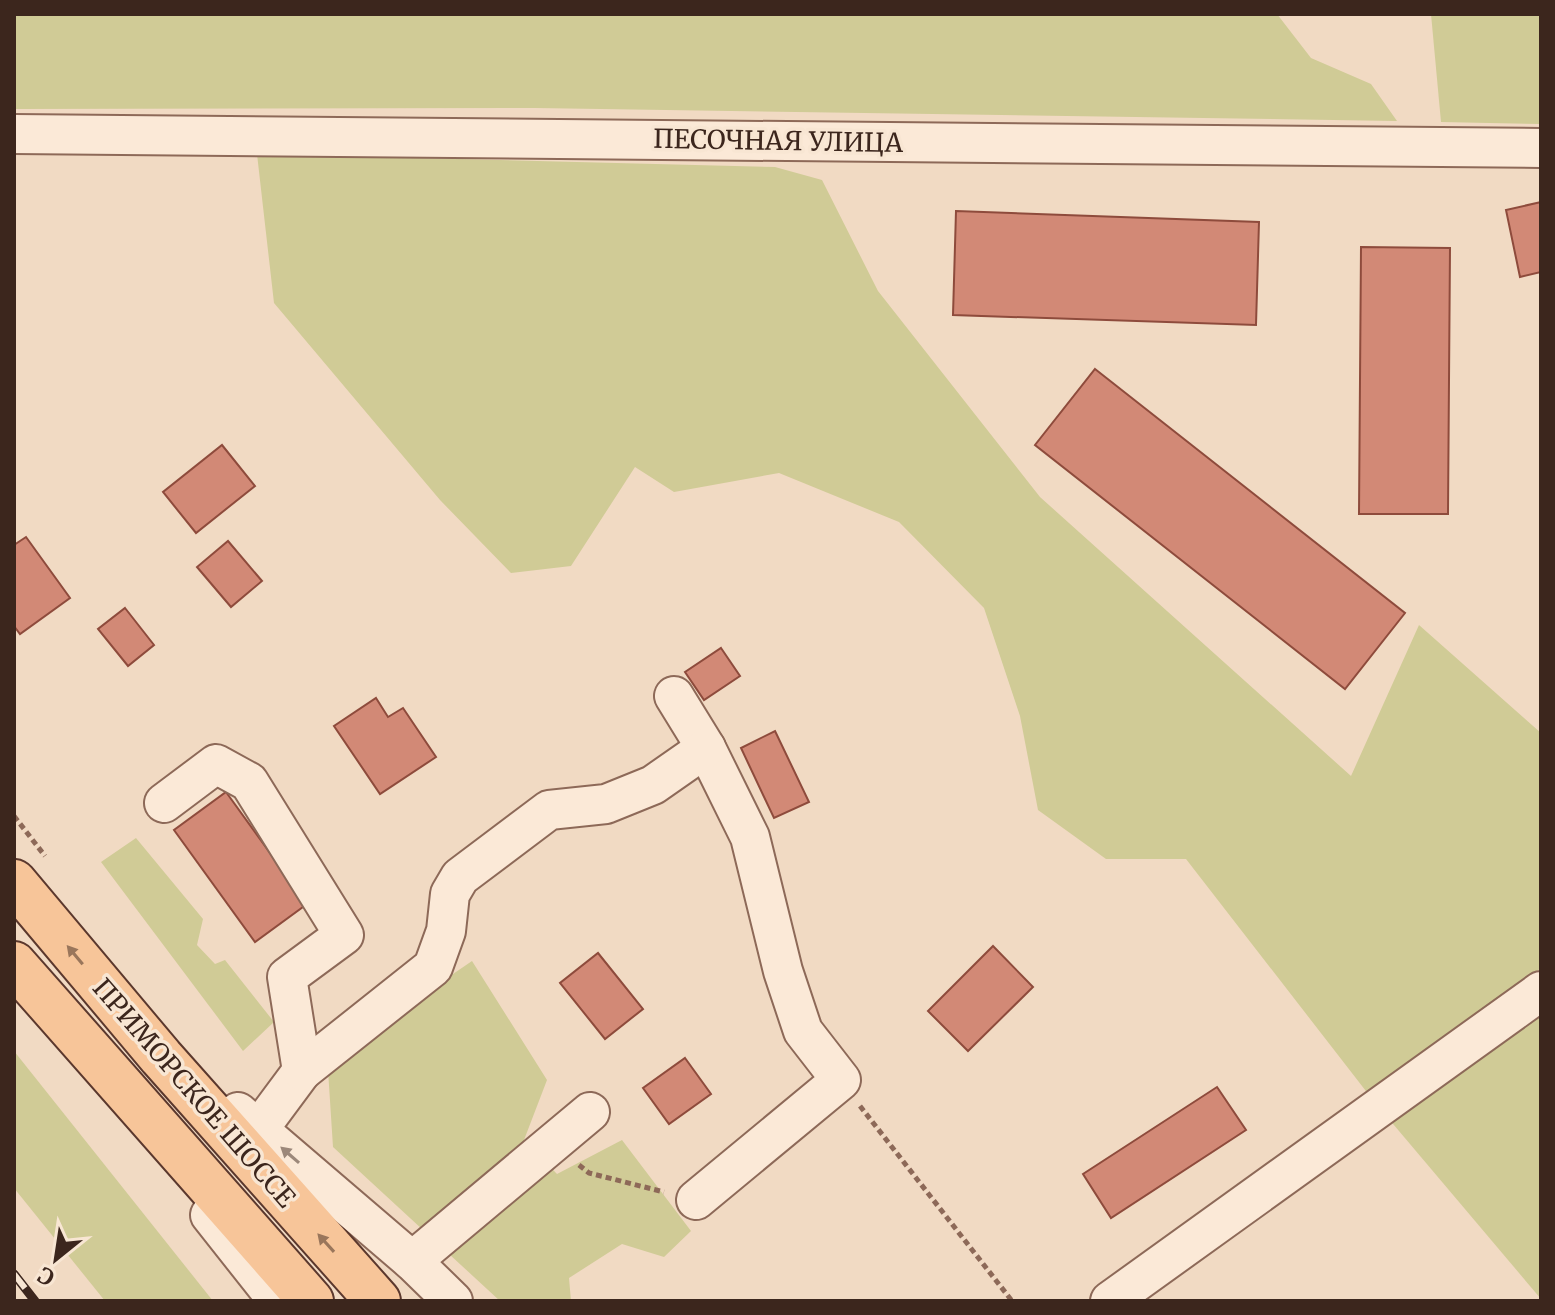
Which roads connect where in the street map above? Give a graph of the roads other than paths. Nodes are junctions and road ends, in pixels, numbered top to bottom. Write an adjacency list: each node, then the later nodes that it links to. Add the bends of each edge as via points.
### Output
1 (14, 134): 2 (street, ПЕСОЧНАЯ УЛИЦА)
2 (1541, 148)
3 (674, 696): 4 (street)
4 (706, 748): 10 (street, via 653,785 618,799 549,810 460,877 450,894 446,931 433,967); 13 (street, via 750,837 803,1031 841,1080)
5 (164, 803): 10 (street, via 216,764 249,782 344,935 287,977)
6 (34, 874): 9 (main road, ПРИМОРСКОЕ ШОССЕ, one-way to 6)
7 (14, 966): 15 (street); 16 (main road, ПРИМОРСКОЕ ШОССЕ)
8 (1541, 991): 19 (street)
9 (161, 1057): 12 (street); 17 (main road, ПРИМОРСКОЕ ШОССЕ, one-way to 9)
10 (302, 1071): 12 (street)
11 (590, 1112): 14 (street)
12 (259, 1129): 14 (street, one-way to 12)
13 (696, 1200)
14 (412, 1261): 18 (street)
15 (278, 1301)
16 (311, 1301)
17 (378, 1301)
18 (453, 1301)
19 (1110, 1301)

